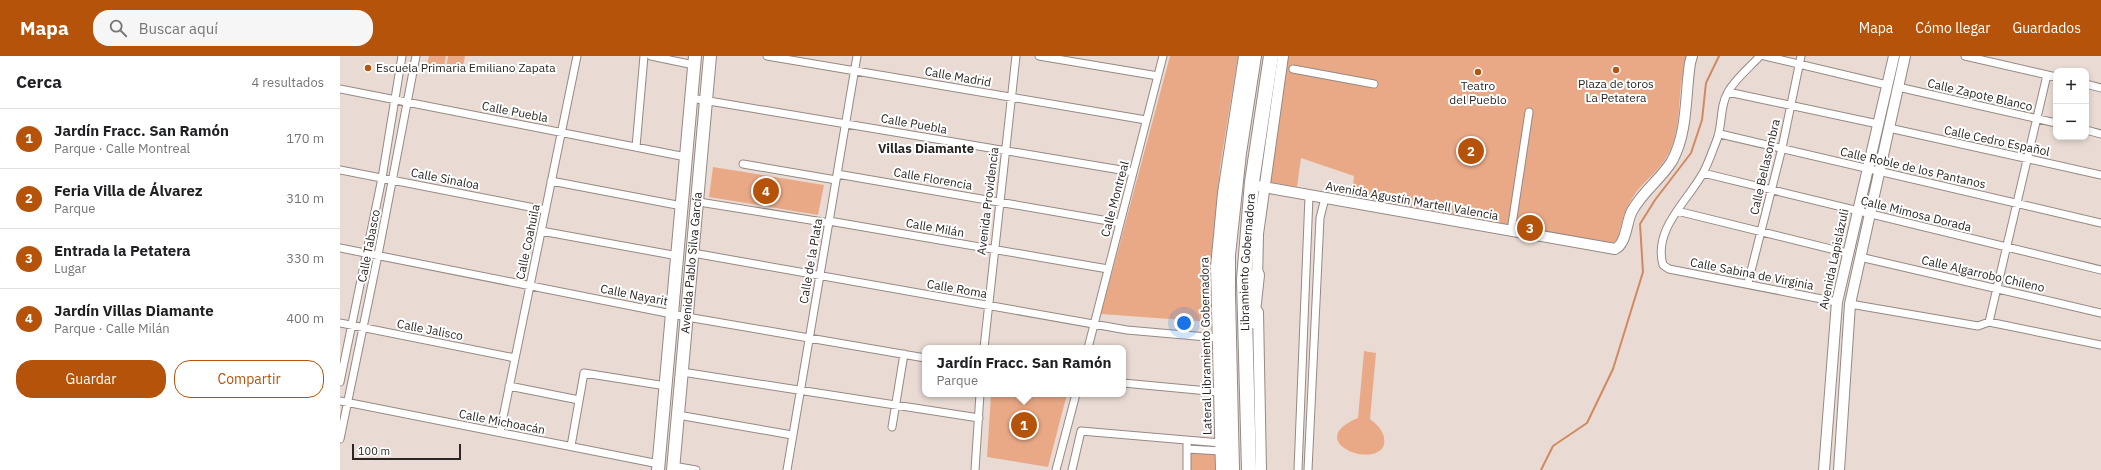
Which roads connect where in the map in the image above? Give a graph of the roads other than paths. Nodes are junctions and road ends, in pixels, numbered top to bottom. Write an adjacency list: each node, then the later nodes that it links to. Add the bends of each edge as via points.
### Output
1 (402, 56): 41 (street, Calle Tabasco)
2 (416, 56): 43 (street, Calle Tabasco)
3 (577, 56): 53 (street, Calle Coahuila)
4 (644, 56): 56 (street)
5 (652, 56): 24 (street)
6 (710, 56): 42 (main road, Avenida Pablo Silva García)
7 (767, 56): 28 (street, Calle Madrid)
8 (857, 56): 28 (street, Calle de la Plata)
9 (1016, 56): 40 (street, Avenida Providencia)
10 (1040, 56): 30 (street)
11 (1163, 56): 30 (street, Calle Montreal)
12 (1244, 56): 118 (street, Lateral Libramiento Gobernadora, via 1223,193 1216,267)
13 (1249, 56): 27 (highway)
14 (1254, 56): 27 (highway, Libramiento Gobernadora)
15 (1271, 56): 72 (highway, Libramiento Gobernadora)
16 (1283, 56): 72 (street)
17 (1692, 56): 88 (street, Avenida Agustín Martell Valencia, via 1679,146 1671,163 1640,197 1628,220 1620,246 1609,249)
18 (1760, 56): 38 (street)
19 (1765, 56): 25 (street)
20 (1801, 56): 25 (street, Calle Bellasombra)
21 (1894, 56): 33 (street, Avenida Lapislázuli)
22 (1905, 56): 35 (street, Avenida Lapislázuli)
23 (1966, 56): 29 (street)
24 (695, 61): 39 (main road, Avenida Pablo Silva García)
25 (1800, 64): 33 (street); 44 (street, Calle Bellasombra)
26 (1293, 69): 32 (street)
27 (1252, 70): 163 (highway, Libramiento Gobernadora, via 1239,153 1228,255)
28 (855, 71): 40 (street, Calle Madrid); 49 (street, Calle de la Plata)
29 (2047, 75): 31 (street); 46 (street)
30 (1158, 76): 47 (street, Calle Montreal)
31 (2053, 76)
32 (1374, 84)
33 (1887, 85): 50 (street, Avenida Lapislázuli)
34 (2089, 85): 36 (street)
35 (1898, 87): 46 (street, Calle Zapote Blanco); 51 (street, Avenida Lapislázuli)
36 (2101, 88)
37 (340, 89): 41 (street, Calle Puebla)
38 (1728, 92): 44 (street); 54 (street, via 1724,102)
39 (691, 98): 42 (street, Calle Puebla); 59 (main road, Avenida Pablo Silva García)
40 (1011, 98): 47 (street, Calle Madrid); 58 (street, Avenida Providencia)
41 (395, 100): 43 (street, Calle Puebla); 69 (street, Calle Tabasco)
42 (706, 100): 49 (street, Calle Puebla); 76 (main road, Avenida Pablo Silva García)
43 (408, 102): 53 (street, Calle Puebla); 70 (street, Calle Tabasco)
44 (1791, 105): 50 (street); 57 (street, Calle Bellasombra)
45 (1529, 112): 88 (street)
46 (2036, 119): 48 (street, Calle Zapote Blanco); 60 (street)
47 (1146, 120): 65 (street, Calle Montreal)
48 (2053, 122)
49 (846, 124): 58 (street, Calle Puebla); 68 (street, Calle de la Plata)
50 (1878, 124): 62 (street, Avenida Lapislázuli)
51 (1889, 128): 60 (street, Calle Cedro Español); 64 (street, Avenida Lapislázuli)
52 (2089, 131): 55 (street)
53 (561, 132): 56 (street, Calle Puebla); 71 (street, Calle Coahuila)
54 (1720, 134): 57 (street, Calle Roble de los Pantanos); 66 (street)
55 (2101, 134)
56 (636, 147): 59 (street, Calle Puebla)
57 (1782, 148): 62 (street, Calle Roble de los Pantanos); 73 (street, Calle Bellasombra)
58 (1005, 151): 65 (street, Calle Puebla); 77 (street, Avenida Providencia)
59 (686, 156): 79 (main road, Avenida Pablo Silva García)
60 (2028, 159): 67 (street, Calle Cedro Español); 78 (street)
61 (743, 164): 68 (street, Calle Florencia)
62 (1868, 168): 64 (street, Calle Roble de los Pantanos); 82 (street, Avenida Lapislázuli)
63 (340, 170): 69 (street, Calle Sinaloa)
64 (1879, 171): 78 (street, Calle Roble de los Pantanos); 83 (street, Avenida Lapislázuli)
65 (1133, 172): 85 (street, Calle Montreal)
66 (1703, 173): 73 (street, Calle Mimosa Dorada); 81 (street)
67 (2101, 175)
68 (836, 177): 77 (street, Calle Florencia); 84 (street, Calle de la Plata)
69 (382, 178): 70 (street, Calle Sinaloa); 93 (street, Calle Tabasco)
70 (393, 180): 80 (street, Calle Sinaloa); 96 (street, Calle Tabasco)
71 (551, 181): 79 (street); 80 (street, Calle Coahuila)
72 (1258, 186): 74 (street, Avenida Agustín Martell Valencia); 101 (street); 127 (highway, Libramiento Gobernadora, via 1244,279)
73 (1772, 190): 82 (street, Calle Mimosa Dorada); 89 (street, Calle Bellasombra)
74 (1309, 196): 75 (street, Avenida Agustín Martell Valencia); 122 (street)
75 (1325, 198): 88 (street, Avenida Agustín Martell Valencia); 123 (street, via 1320,218)
76 (698, 202): 84 (street, Calle Milán); 94 (main road, Avenida Pablo Silva García)
77 (999, 202): 85 (street, Calle Florencia); 92 (street, Avenida Providencia)
78 (2017, 203): 86 (street, Calle Roble de los Pantanos); 90 (street)
79 (682, 206): 97 (main road, Avenida Pablo Silva García)
80 (545, 210): 87 (street, Calle Coahuila)
81 (1677, 211): 89 (street); 103 (street, Calle Sabina de Virginia, via 1666,228 1662,241 1663,265 1669,269)
82 (1857, 211): 83 (street, Calle Mimosa Dorada); 95 (street, Avenida Lapislázuli)
83 (1869, 214): 90 (street, Calle Mimosa Dorada); 98 (street, Avenida Lapislázuli)
84 (829, 222): 92 (street, Calle Milán); 102 (street, Calle de la Plata)
85 (1120, 223): 99 (street, Calle Montreal)
86 (2101, 223)
87 (541, 231): 97 (street); 104 (street, Calle Coahuila)
88 (1511, 231)
89 (1761, 232): 95 (street); 103 (street, Calle Bellasombra)
90 (2007, 247): 100 (street, Calle Mimosa Dorada); 105 (street)
91 (340, 248): 93 (street, Calle Nayarit)
92 (994, 249): 99 (street, Calle Milán); 108 (street, Avenida Providencia)
93 (366, 253): 96 (street, Calle Nayarit); 115 (street, Calle Tabasco)
94 (693, 253): 102 (street, Calle Roma); 111 (main road, Avenida Pablo Silva García)
95 (1847, 253): 106 (street, Avenida Lapislázuli)
96 (378, 255): 104 (street, Calle Nayarit); 116 (street, Calle Tabasco)
97 (678, 256): 110 (main road, Avenida Pablo Silva García)
98 (1860, 257): 105 (street, Calle Algarrobo Chileno); 107 (street, Avenida Lapislázuli)
99 (1108, 269): 114 (street, Calle Montreal)
100 (2101, 270)
101 (1257, 275): 127 (highway); 165 (street)
102 (820, 276): 108 (street, Calle Roma); 117 (street, Calle de la Plata)
103 (1748, 283): 106 (street, Calle Sabina de Virginia)
104 (530, 285): 110 (street, Calle Nayarit); 126 (street, Calle Coahuila)
105 (1998, 289): 109 (street, Calle Algarrobo Chileno); 112 (street)
106 (1837, 302): 142 (street, Avenida Lapislázuli)
107 (1850, 304): 112 (street, via 1978,326); 143 (street, Avenida Lapislázuli)
108 (987, 305): 114 (street, Calle Roma); 119 (street, Avenida Providencia)
109 (2101, 313)
110 (673, 314): 111 (street, Calle Nayarit); 132 (main road, Avenida Pablo Silva García)
111 (687, 317): 117 (street, Calle Nayarit); 128 (main road, Avenida Pablo Silva García)
112 (1989, 322): 121 (street)
113 (340, 323): 115 (street, Calle Jalisco)
114 (1094, 324): 118 (street, Calle Roma, via 1127,330); 120 (street, Calle Montreal)
115 (351, 326): 116 (street, Calle Jalisco); 129 (street, Calle Tabasco)
116 (364, 328): 126 (street, Calle Jalisco); 138 (street, Calle Tabasco)
117 (809, 338): 124 (street, Calle Nayarit); 133 (street, Calle de la Plata)
118 (1218, 338): 134 (street, Lateral Libramiento Gobernadora)
119 (984, 345)
120 (1089, 345)
121 (2101, 345)
122 (1303, 346): 123 (street); 152 (street)
123 (1313, 347): 153 (street)
124 (904, 354): 125 (street, Calle Nayarit); 139 (street)
125 (922, 357)
126 (515, 358): 131 (street, Calle Coahuila)
127 (1246, 359): 164 (highway, Libramiento Gobernadora)
128 (682, 372): 133 (street); 140 (main road, Avenida Pablo Silva García)
129 (340, 382)
130 (1126, 383): 134 (street)
131 (510, 386): 137 (street); 145 (street, Calle Coahuila)
132 (666, 386): 137 (street, via 584,373); 154 (main road, Avenida Pablo Silva García)
133 (800, 390): 139 (street); 146 (street, Calle de la Plata)
134 (1219, 392): 150 (street, Lateral Libramiento Gobernadora)
135 (980, 397): 141 (street)
136 (1075, 397): 159 (street)
137 (579, 400): 149 (street)
138 (344, 402): 145 (street, Calle Michoacán); 147 (street, Calle Tabasco)
139 (896, 405): 141 (street); 144 (street)
140 (678, 415): 146 (street); 155 (main road, Avenida Pablo Silva García)
141 (979, 418): 158 (street)
142 (1826, 418): 143 (street); 168 (street, Avenida Lapislázuli)
143 (1842, 420): 169 (street, Avenida Lapislázuli)
144 (892, 427)
145 (500, 432): 149 (street, Calle Michoacán)
146 (792, 436): 157 (street, Calle de la Plata)
147 (340, 439)
148 (1187, 440): 150 (street); 151 (street); 160 (street, via 1081,432)
149 (571, 446): 154 (street, Calle Michoacán)
150 (1221, 447): 151 (street); 162 (street, Lateral Libramiento Gobernadora)
151 (1187, 449): 161 (street)
152 (1299, 456): 153 (street); 166 (street)
153 (1309, 456): 167 (street)
154 (659, 467)
155 (673, 468): 156 (street)
156 (696, 470)
157 (787, 470)
158 (975, 470)
159 (1056, 470)
160 (1072, 470)
161 (1187, 470)
162 (1221, 470)
163 (1232, 470)
164 (1249, 470)
165 (1261, 470)
166 (1298, 470)
167 (1308, 470)
168 (1824, 470)
169 (1839, 470)

